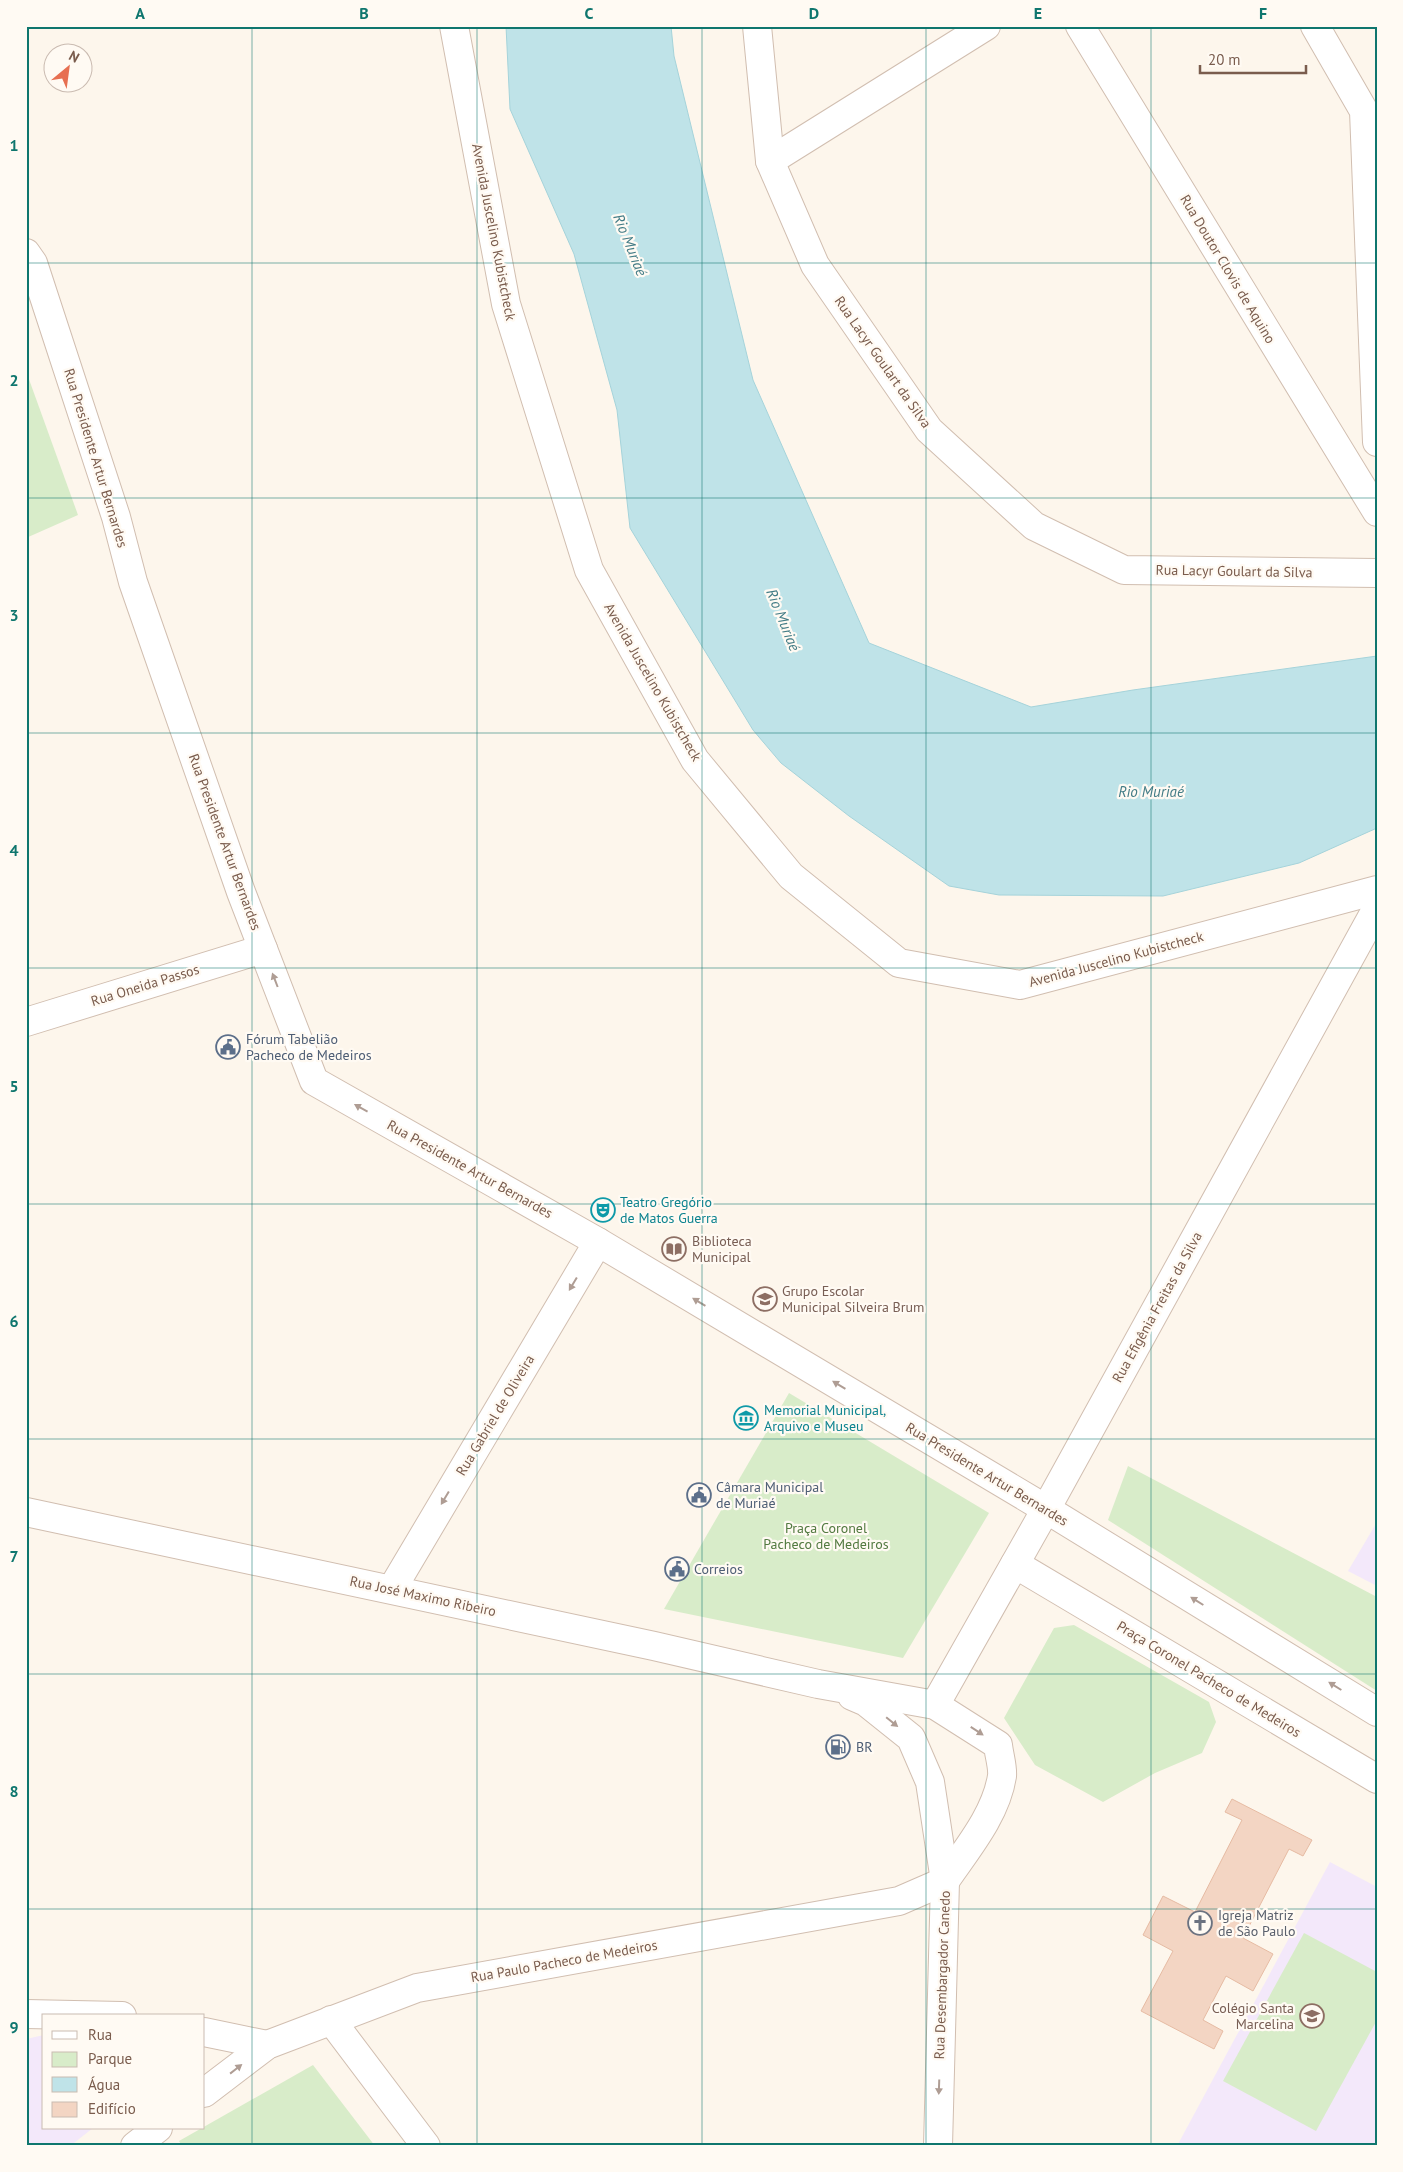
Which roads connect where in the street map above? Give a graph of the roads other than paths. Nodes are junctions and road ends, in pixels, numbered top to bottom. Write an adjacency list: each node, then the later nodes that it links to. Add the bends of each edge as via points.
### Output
1 (454, 26): 11 (street, Avenida Juscelino Kubistcheck, via 506,304 589,570 696,760 791,876 899,963 1020,985)
2 (757, 26): 6 (street, Rua Lacyr Goulart da Silva)
3 (986, 26): 6 (street)
4 (1080, 26): 9 (street, Rua Doutor Clovis de Aquino)
5 (1315, 26): 8 (street, via 1364,111)
6 (770, 161): 10 (street, Rua Lacyr Goulart da Silva, via 815,265 929,430 1034,526 1124,570)
7 (26, 254): 13 (street, Rua Presidente Artur Bernardes, via 33,263 62,350 116,517 133,582)
8 (1377, 442)
9 (1377, 512)
10 (1377, 573)
11 (1377, 890)
12 (1377, 908): 16 (street, Rua Efigênia Freitas da Silva)
13 (263, 949): 14 (street, Rua Oneida Passos); 15 (street, Rua Presidente Artur Bernardes, one-way to 13, via 314,1081)
14 (26, 1022)
15 (598, 1242): 16 (street, Rua Presidente Artur Bernardes, one-way to 15); 19 (street, Rua Gabriel de Oliveira, one-way to 19)
16 (1046, 1509): 18 (street, Rua Efigênia Freitas da Silva); 22 (street, Rua Presidente Artur Bernardes, one-way to 16)
17 (26, 1512): 19 (street, Rua José Maximo Ribeiro)
18 (1015, 1564): 21 (street, Rua Efigênia Freitas da Silva); 23 (street, Praça Coronel Pacheco de Medeiros)
19 (392, 1589): 20 (street, Rua José Maximo Ribeiro)
20 (818, 1684): 21 (street); 24 (street, one-way to 24, via 866,1702 911,1738 930,1782)
21 (936, 1705): 24 (street, Rua Desembargador Canedo, one-way to 24, via 998,1745 1002,1774 997,1796)
22 (1377, 1712)
23 (1377, 1779)
24 (945, 1881): 27 (street, Rua Paulo Pacheco de Medeiros, via 899,1900 417,1988); 34 (street, Rua Desembargador Canedo, one-way to 34)
25 (26, 2014): 26 (street)
26 (42, 2014)
27 (331, 2020): 29 (street, Rua Paulo Pacheco de Medeiros); 33 (street)
28 (205, 2032): 29 (street)
29 (267, 2045): 30 (street, Rua Paulo Pacheco de Medeiros, one-way to 29)
30 (205, 2093)
31 (155, 2130): 32 (street)
32 (135, 2146)
33 (426, 2146)
34 (938, 2146)

